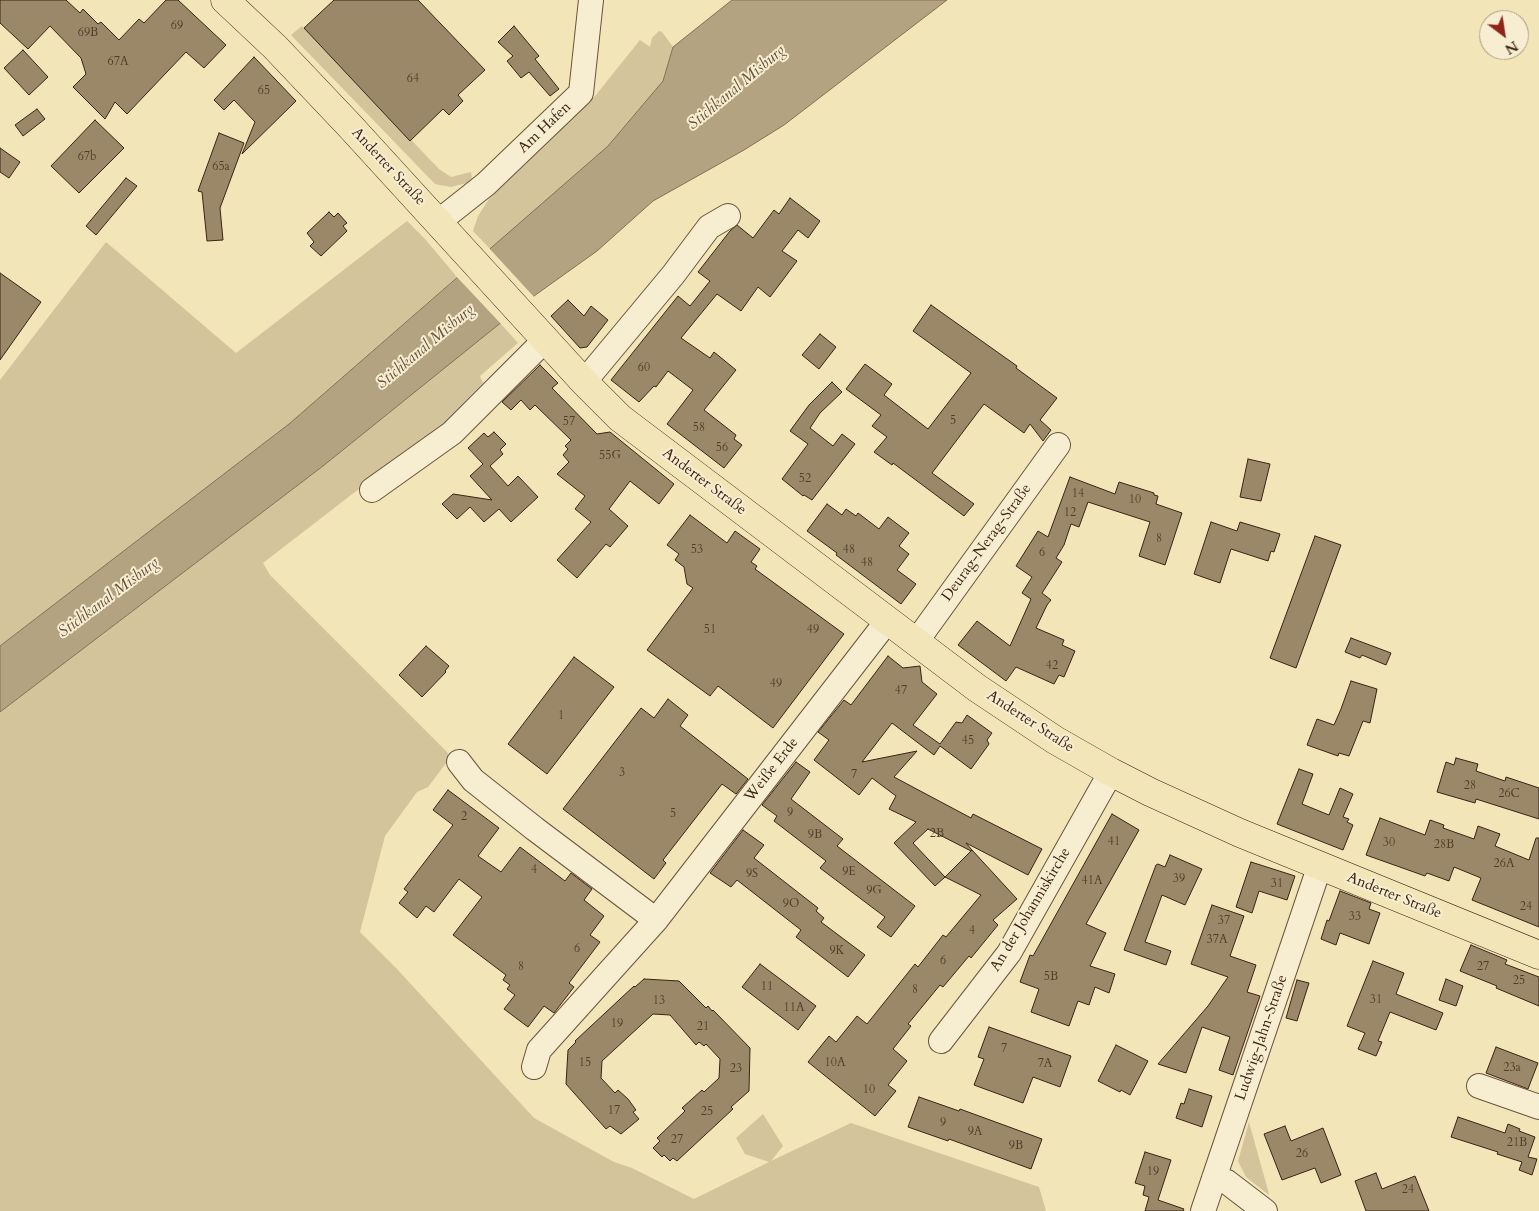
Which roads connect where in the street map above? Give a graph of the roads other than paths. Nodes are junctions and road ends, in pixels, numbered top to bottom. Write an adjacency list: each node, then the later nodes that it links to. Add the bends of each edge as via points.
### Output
1 (226, 0): 4 (main road, Anderter Straße, via 275,47)
2 (591, 0): 4 (street, Am Hafen, via 581,92 486,184)
3 (728, 216): 6 (street, via 709,227)
4 (438, 222): 5 (main road, Anderter Straße)
5 (536, 330): 6 (main road, Anderter Straße); 8 (street, via 452,433)
6 (584, 382): 9 (main road, Anderter Straße, via 620,418)
7 (1058, 445): 10 (street, Deurag-Nerag-Straße)
8 (372, 490)
9 (888, 620): 10 (main road, Anderter Straße); 14 (street, Weiße Erde)
10 (916, 642): 12 (main road, Anderter Straße, via 1005,708)
11 (459, 762): 14 (street, via 473,780)
12 (1112, 772): 13 (main road, Anderter Straße, via 1182,807); 16 (street, An der Johanniskirche, via 1009,953)
13 (1320, 865): 15 (main road, Anderter Straße); 20 (street, Ludwig-Jahn-Straße)
14 (656, 920): 17 (street, Weiße Erde, via 539,1050)
15 (1539, 955)
16 (941, 1041)
17 (534, 1067)
18 (1479, 1086): 19 (street)
19 (1539, 1107)
20 (1214, 1178): 21 (street, Ludwig-Jahn-Straße); 22 (street, via 1227,1182)
21 (1203, 1211)
22 (1265, 1211)

